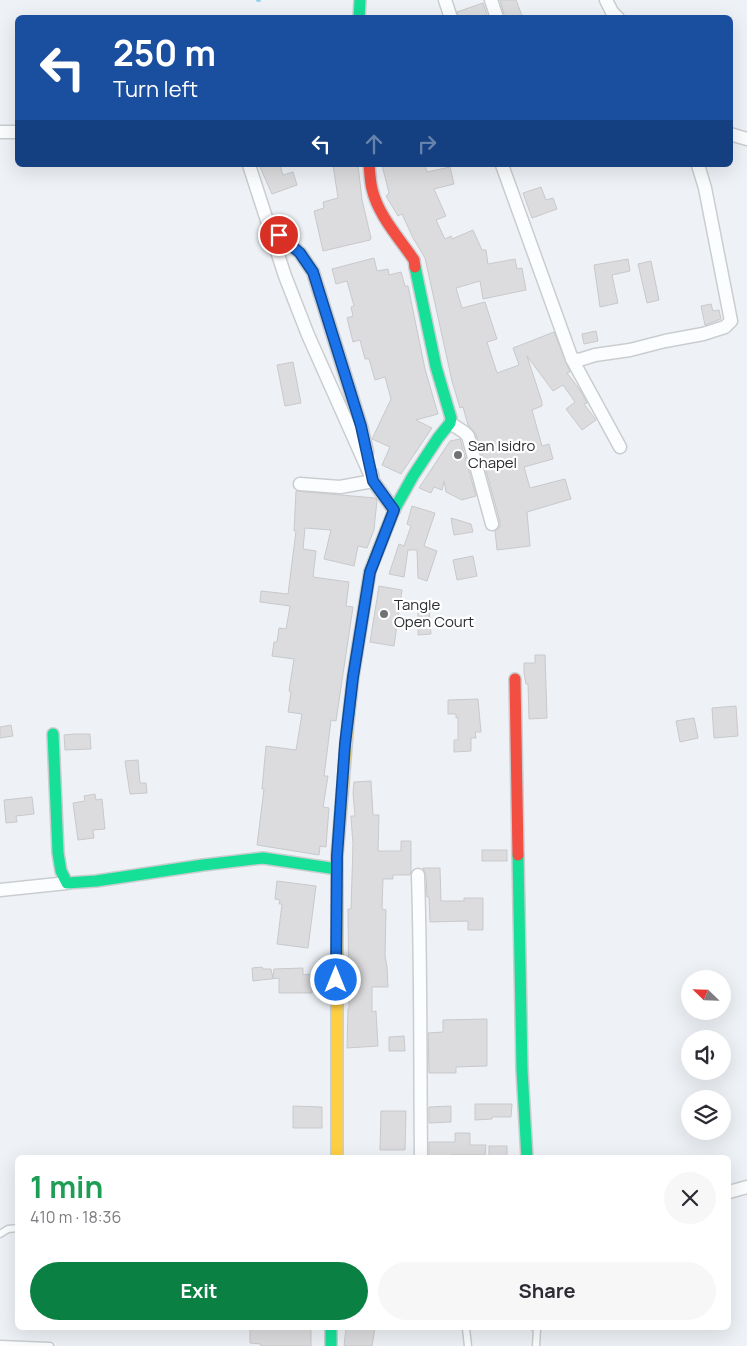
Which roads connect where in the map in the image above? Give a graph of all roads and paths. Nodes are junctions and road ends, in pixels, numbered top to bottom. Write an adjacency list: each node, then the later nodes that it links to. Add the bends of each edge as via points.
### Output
1 (360, 0): 5 (street)
2 (445, 0): 6 (street)
3 (491, 0): 7 (street)
4 (606, 0): 8 (street)
5 (359, 15)
6 (449, 15)
7 (496, 15)
8 (615, 15)
9 (0, 132): 10 (street)
10 (15, 132)
11 (733, 135): 12 (street)
12 (747, 139)
13 (250, 167): 17 (street)
14 (369, 167): 19 (street, via 376,200 414,260)
15 (503, 167): 18 (street)
16 (699, 167): 18 (street, via 731,321 711,332)
17 (268, 226): 21 (street, via 308,335); 21 (street, via 300,253 313,272 361,426)
18 (572, 359): 20 (street)
19 (450, 423): 23 (street); 24 (street, via 468,436)
20 (620, 447)
21 (373, 481): 22 (street, via 340,487); 23 (street)
22 (300, 484)
23 (394, 510): 27 (street, via 370,572 354,668 345,744)
24 (492, 524)
25 (515, 678): 33 (street, via 522,1070)
26 (53, 734): 29 (street, via 58,853)
27 (337, 869): 29 (street, via 263,858); 31 (street)
28 (418, 875): 32 (street)
29 (67, 883): 30 (street)
30 (0, 890)
31 (337, 1155)
32 (422, 1155)
33 (528, 1155)
34 (747, 1187): 35 (street)
35 (731, 1191)
36 (15, 1228): 37 (lane)
37 (0, 1234)
38 (332, 1330): 43 (street)
39 (466, 1330): 44 (lane)
40 (537, 1330): 45 (lane)
41 (0, 1344): 42 (lane)
42 (50, 1346)
43 (331, 1346)
44 (468, 1346)
45 (536, 1346)

